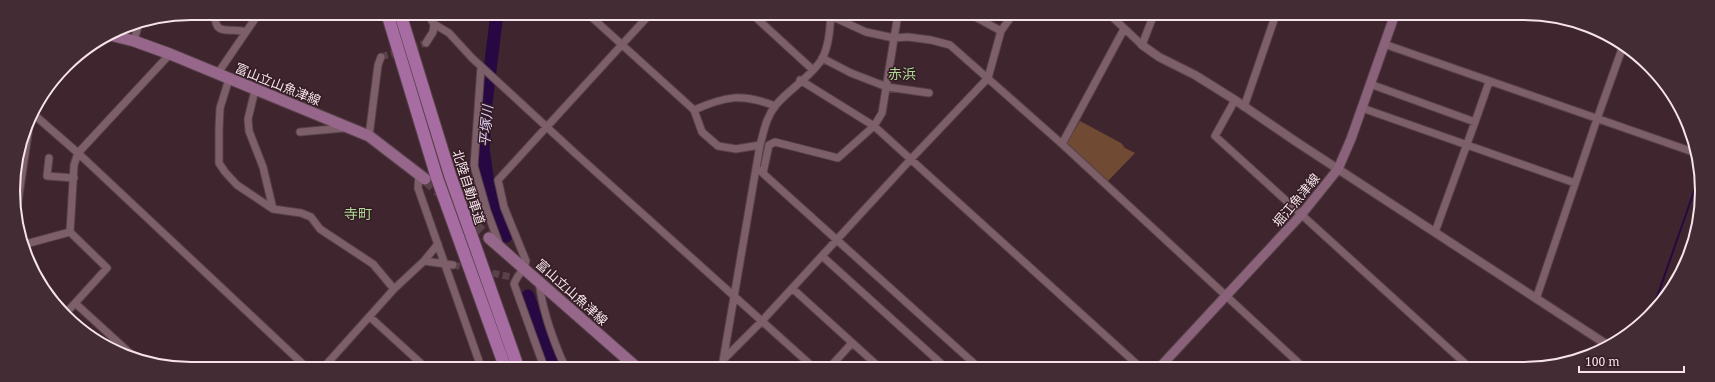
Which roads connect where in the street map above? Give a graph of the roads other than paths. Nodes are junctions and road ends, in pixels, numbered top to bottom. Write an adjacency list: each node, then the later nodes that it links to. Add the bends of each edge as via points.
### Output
1 (215, 20): 22 (street, via 218,27 224,31)
2 (254, 20): 22 (street)
3 (389, 20): 103 (highway, 北陸自動車道, via 438,178)
4 (402, 20): 104 (highway, 北陸自動車道, via 450,175)
5 (431, 20): 18 (street)
6 (593, 20): 29 (street)
7 (645, 20): 29 (street)
8 (759, 20): 35 (street)
9 (830, 20): 33 (street)
10 (841, 20): 24 (street, via 866,32)
11 (897, 20): 24 (street)
12 (981, 20): 21 (street)
13 (1009, 20): 21 (street)
14 (1115, 20): 20 (street)
15 (1152, 20): 28 (street)
16 (1274, 20): 47 (street)
17 (1393, 20): 27 (main road, 堀江魚津線)
18 (434, 24): 26 (street, via 433,32); 34 (street, via 449,33)
19 (137, 29): 25 (street)
20 (1124, 29): 28 (street); 58 (street)
21 (1001, 31): 37 (street)
22 (246, 32): 36 (street)
23 (118, 36): 25 (main road, 富山立山魚津線)
24 (894, 38): 37 (street, via 908,37 950,45); 42 (street)
25 (134, 41): 31 (main road, 富山立山魚津線)
26 (426, 43)
27 (1384, 44): 40 (street); 41 (main road, 堀江魚津線)
28 (1142, 45): 45 (street)
29 (621, 46): 49 (street); 55 (street)
30 (1621, 51): 51 (street)
31 (170, 54): 36 (main road, 富山立山魚津線); 63 (street)
32 (381, 57): 57 (street)
33 (822, 58): 35 (street); 42 (street, via 851,73)
34 (481, 67): 55 (street); 80 (street, via 474,166)
35 (813, 70): 39 (street)
36 (218, 73): 38 (main road, 富山立山魚津線)
37 (988, 78): 58 (street); 65 (street)
38 (228, 79): 43 (main road, 富山立山魚津線); 72 (street, via 220,108 219,163 237,185)
39 (800, 80): 46 (street); 53 (street)
40 (1489, 82): 51 (street); 52 (street)
41 (1370, 84): 48 (main road, 堀江魚津線); 52 (street)
42 (886, 86): 44 (street); 53 (street, via 882,113)
43 (255, 90): 54 (main road, 富山立山魚津線); 72 (street, via 248,119 249,131 263,167)
44 (929, 93)
45 (1235, 100): 47 (street); 73 (street, via 1215,136)
46 (775, 106): 49 (street, via 757,99 730,97); 59 (street, via 767,120)
47 (1244, 107): 66 (street)
48 (1362, 108): 60 (street); 66 (main road, 堀江魚津線)
49 (694, 110): 59 (street, via 702,132 718,146 736,149)
50 (37, 118): 63 (street)
51 (1597, 119): 62 (street); 70 (street)
52 (1474, 122): 60 (street)
53 (874, 126): 65 (street); 67 (street, via 838,158 775,142 769,144)
54 (349, 127): 56 (street); 57 (main road, 富山立山魚津線)
55 (548, 127): 84 (street, via 498,180 504,207 526,261); 89 (street)
56 (300, 132)
57 (369, 136): 68 (main road, 富山立山魚津線)
58 (1062, 144): 88 (street)
59 (760, 145): 67 (street)
60 (1467, 146): 70 (street); 75 (street)
61 (26, 147): 71 (street)
62 (1690, 151)
63 (78, 153): 69 (street, via 74,165); 99 (street)
64 (49, 158): 69 (street, via 48,176)
65 (911, 159): 77 (street); 114 (street)
66 (1338, 169): 73 (main road, 堀江魚津線); 75 (street)
67 (760, 170): 77 (street); 89 (street)
68 (422, 176): 79 (street, via 418,188)
69 (74, 178): 74 (street)
70 (1575, 183): 90 (street)
71 (20, 188)
72 (272, 209): 86 (street, via 311,217 320,229 373,264)
73 (1301, 215): 88 (main road, 堀江魚津線); 117 (street)
74 (70, 232): 78 (street); 91 (street, via 107,268)
75 (1435, 232): 90 (street)
76 (489, 238): 80 (main road, 富山立山魚津線)
77 (838, 239): 81 (street); 113 (street)
78 (28, 243)
79 (438, 244): 82 (street); 83 (street)
80 (501, 247): 84 (main road, 富山立山魚津線)
81 (822, 256): 87 (street); 112 (street)
82 (424, 261): 83 (street); 86 (street)
83 (449, 265): 102 (street)
84 (525, 268): 85 (main road, 富山立山魚津線); 105 (street, via 514,284)
85 (539, 281): 106 (street, via 540,297); 107 (main road, 富山立山魚津線)
86 (394, 289): 93 (street)
87 (793, 289): 94 (street); 96 (street)
88 (1226, 296): 115 (main road, 堀江魚津線); 116 (street)
89 (734, 298): 94 (street); 98 (street)
90 (1536, 299): 95 (street)
91 (75, 303): 92 (street); 97 (street)
92 (68, 310)
93 (370, 317): 100 (street); 101 (street)
94 (762, 321): 98 (street); 109 (street)
95 (1603, 342)
96 (852, 343): 110 (street); 111 (street)
97 (123, 348)
98 (724, 359): 108 (street)
99 (301, 362)
100 (329, 362)
101 (418, 362)
102 (479, 362)
103 (503, 362)
104 (516, 362)
105 (542, 362)
106 (563, 362)
107 (629, 362)
108 (723, 362)
109 (806, 362)
110 (835, 362)
111 (873, 362)
112 (936, 362)
113 (971, 362)
114 (1133, 362)
115 (1166, 362)
116 (1297, 362)
117 (1462, 362)

